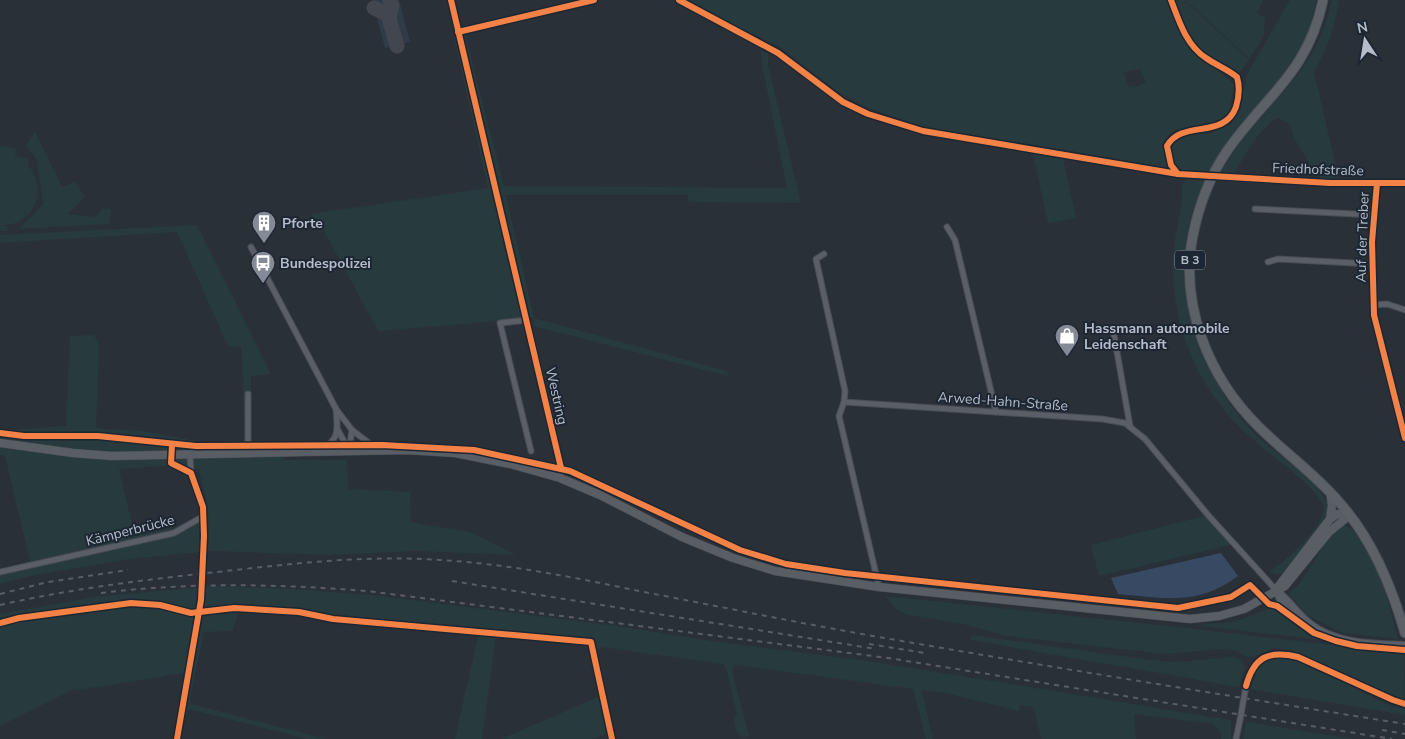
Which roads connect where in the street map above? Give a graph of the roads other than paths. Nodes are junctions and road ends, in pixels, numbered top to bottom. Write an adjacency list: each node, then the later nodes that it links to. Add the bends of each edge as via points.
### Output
1 (1323, 0): 31 (main road, B 3, via 1319,19 1302,57 1280,89 1226,152 1209,183 1200,205 1190,267 1199,329 1222,382 1260,428)
2 (1229, 178): 3 (street, Friedhofstraße)
3 (1377, 183): 4 (street, Friedhofstraße); 6 (street, Auf der Treber)
4 (1405, 183)
5 (1255, 209): 6 (street)
6 (1375, 215): 11 (street, Auf der Treber)
7 (947, 226): 18 (street, via 955,240)
8 (251, 248): 17 (street)
9 (824, 254): 16 (street, via 816,258 845,391)
10 (1268, 262): 11 (street, via 1278,259)
11 (1372, 264): 12 (street, Auf der Treber)
12 (1373, 305): 13 (street, via 1387,304); 22 (street, Auf der Treber)
13 (1405, 310)
14 (1114, 335): 19 (street)
15 (248, 394): 28 (street)
16 (844, 402): 18 (street, Arwed-Hahn-Straße); 36 (street, via 839,416)
17 (336, 409): 20 (street); 21 (street)
18 (996, 412): 19 (street, Arwed-Hahn-Straße, via 1117,420)
19 (1130, 426): 37 (street, Arwed-Hahn-Straße, via 1145,439)
20 (338, 430): 25 (street); 27 (street, via 333,441)
21 (352, 430): 24 (street); 25 (street)
22 (1405, 436)
23 (0, 442): 29 (main road, via 73,453)
24 (378, 450): 25 (main road); 30 (main road, via 456,453)
25 (349, 451): 27 (main road)
26 (531, 451): 30 (street, Westring, via 500,323 527,320 561,468)
27 (315, 452): 28 (main road)
28 (248, 454): 29 (main road)
29 (190, 456): 33 (street, via 191,473 203,507)
30 (560, 478): 36 (main road, via 733,558 808,578)
31 (1330, 492): 32 (main road, B 3); 34 (main road)
32 (1350, 515): 34 (main road, via 1337,514); 37 (main road, via 1329,532 1292,579); 39 (main road, B 3, via 1388,580)
33 (202, 517): 35 (street, Kämperbrücke, via 174,533); 38 (street, bridge)
34 (1330, 519): 37 (main road)
35 (0, 572)
36 (879, 587): 37 (main road, via 1190,619 1244,609)
37 (1276, 590): 40 (street, via 1306,621 1323,630 1363,643)
38 (200, 613)
39 (1405, 633)
40 (1405, 645)
41 (1405, 704): 42 (street, bridge, via 1298,657 1271,655 1250,671)
42 (1236, 739)

